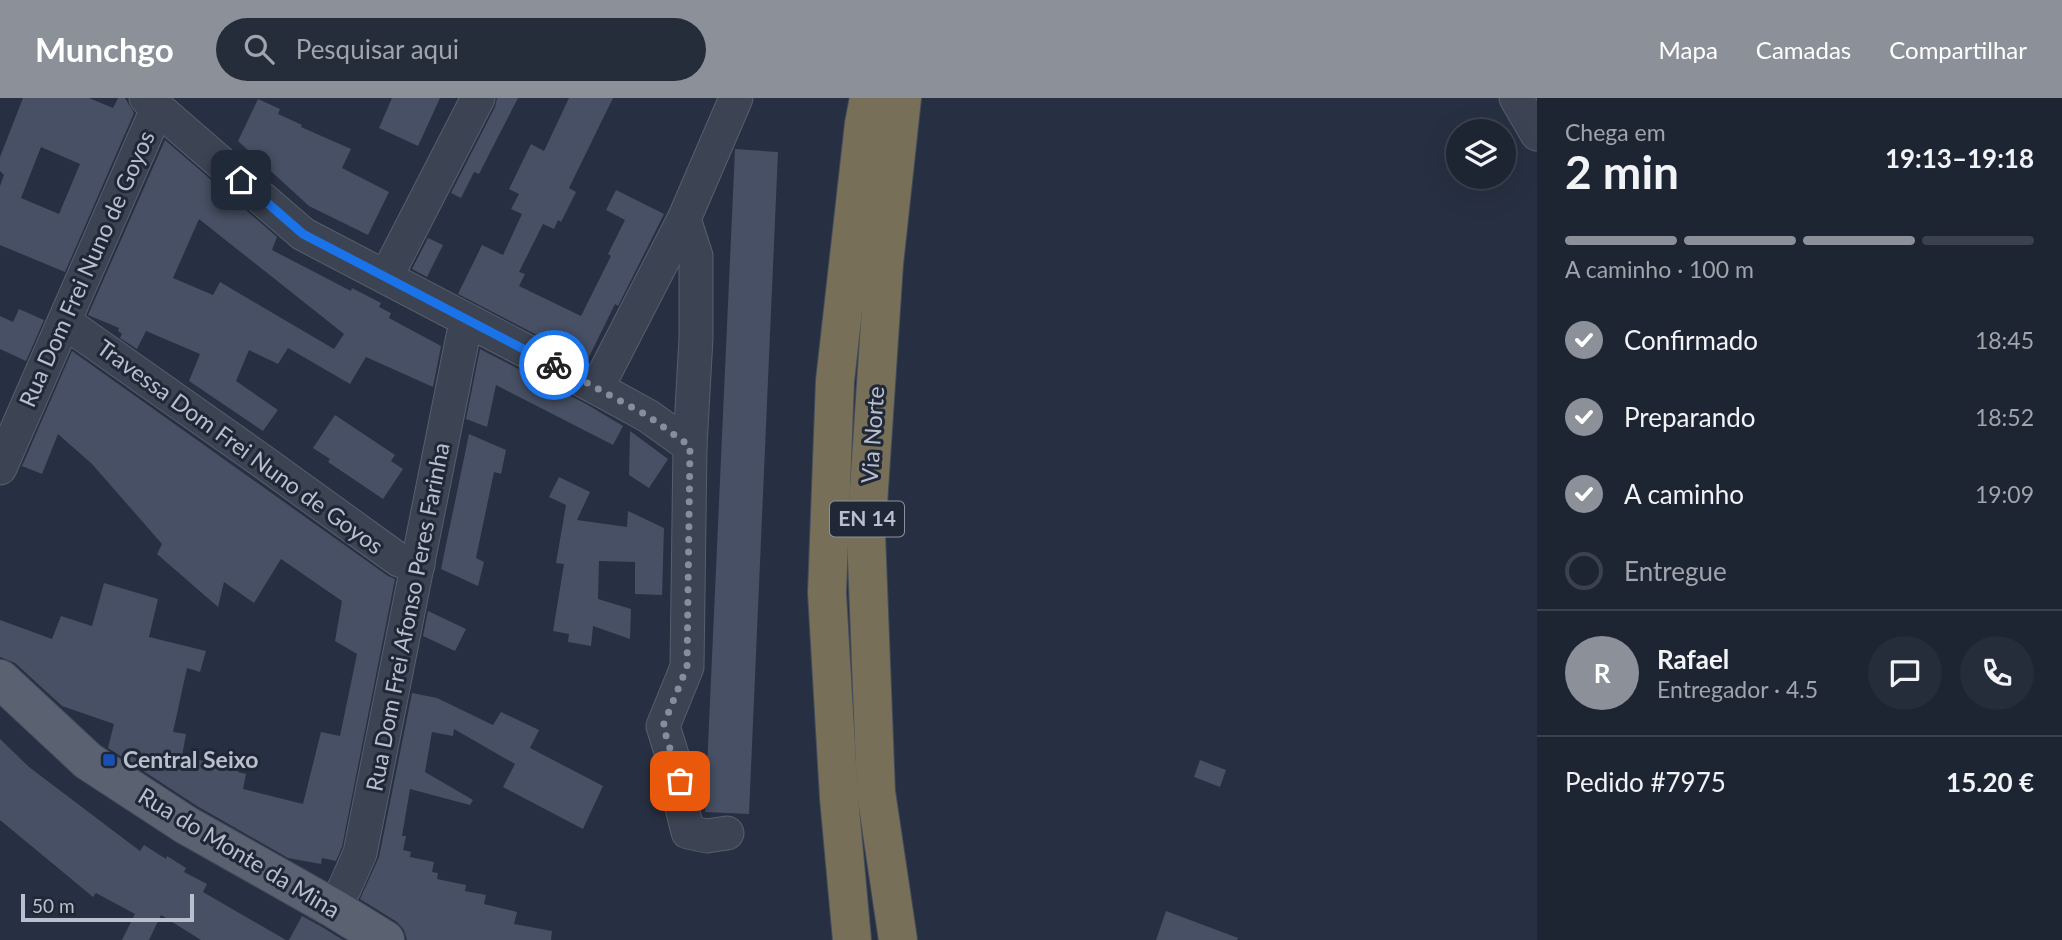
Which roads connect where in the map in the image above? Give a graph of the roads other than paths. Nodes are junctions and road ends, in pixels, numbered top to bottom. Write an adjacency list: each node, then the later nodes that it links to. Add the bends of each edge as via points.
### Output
1 (478, 98): 9 (street)
2 (736, 98): 8 (street)
3 (869, 98): 20 (highway, Via Norte / EN 14, via 835,381 827,593)
4 (902, 98): 21 (highway, Via Norte / EN 14, via 884,264 866,534 876,792)
5 (1516, 98): 7 (street)
6 (152, 104): 9 (street, via 303,234); 10 (street, Rua Dom Frei Nuno de Goyos)
7 (1537, 134)
8 (684, 219): 12 (street); 13 (street, via 696,256)
9 (386, 277): 11 (street)
10 (65, 322): 14 (street, Rua Dom Frei Nuno de Goyos); 15 (street, Travessa Dom Frei Nuno de Goyos, via 399,561)
11 (471, 322): 12 (street); 15 (street, Rua Dom Frei Afonso Peres Farinha, via 463,336)
12 (597, 388): 13 (street)
13 (690, 446): 17 (street, via 687,667 663,726 680,781 688,832 707,836)
14 (0, 468)
15 (418, 565): 18 (street, Rua Dom Frei Afonso Peres Farinha, via 360,853)
16 (0, 679): 18 (main road, Rua do Monte da Mina, via 88,761)
17 (727, 832)
18 (332, 908): 19 (main road, Rua do Monte da Mina)
19 (385, 940)
20 (852, 940)
21 (898, 940)

